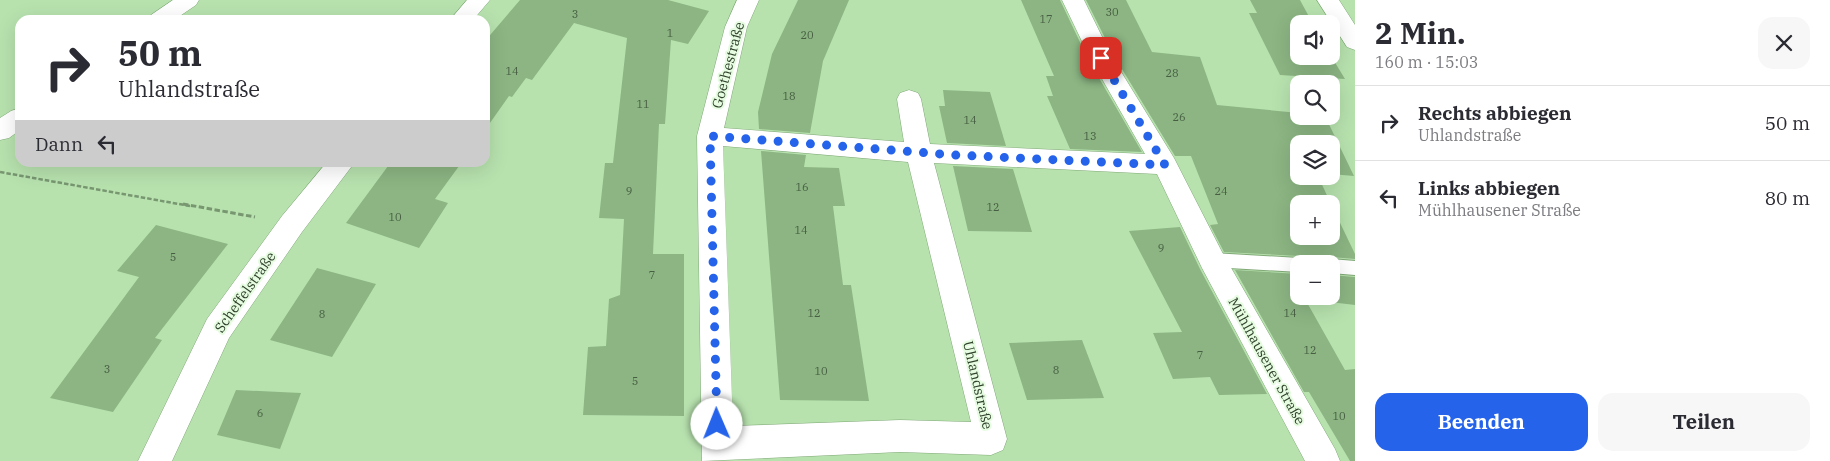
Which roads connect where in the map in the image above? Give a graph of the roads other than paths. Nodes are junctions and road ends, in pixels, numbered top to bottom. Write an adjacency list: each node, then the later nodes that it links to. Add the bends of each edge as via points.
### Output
1 (188, 0): 6 (street)
2 (479, 0): 7 (street)
3 (748, 0): 12 (street, Goethestraße, via 736,27)
4 (1073, 0): 14 (street, Mühlhausener Straße, via 1101,58)
5 (1328, 0): 8 (street)
6 (166, 15)
7 (466, 15)
8 (1355, 42)
9 (909, 99): 13 (street, Uhlandstraße)
10 (15, 120): 11 (street)
11 (0, 131)
12 (710, 136): 13 (street); 20 (street, Goethestraße)
13 (919, 153): 14 (street); 20 (street, Uhlandstraße, via 991,439 900,436)
14 (1165, 165): 16 (street, Mühlhausener Straße)
15 (338, 167): 21 (street, Scheffelstraße, via 292,224 218,329)
16 (1212, 260): 17 (lane); 22 (street, Mühlhausener Straße)
17 (1290, 264)
18 (1340, 267): 19 (lane)
19 (1355, 268)
20 (718, 452)
21 (155, 461)
22 (1323, 461)

